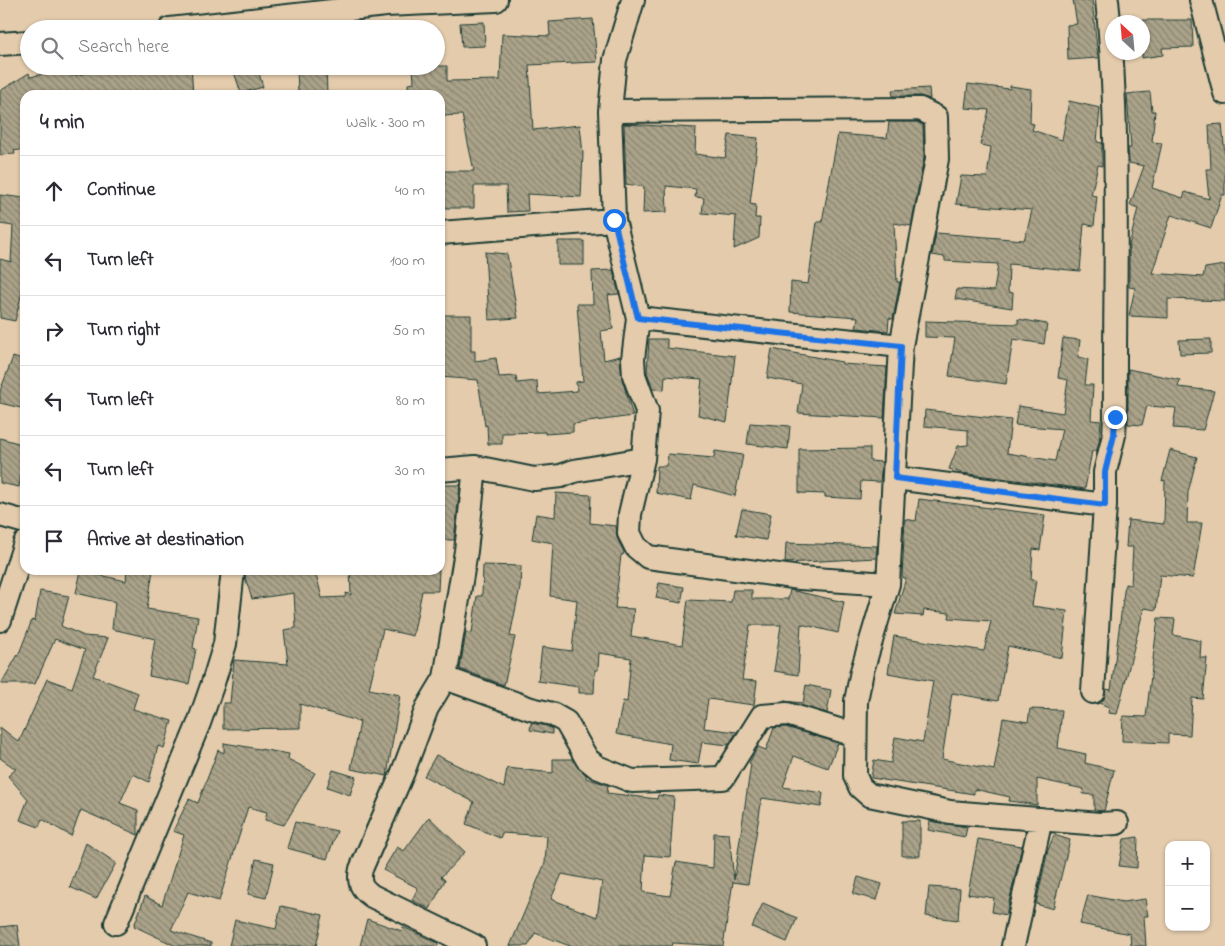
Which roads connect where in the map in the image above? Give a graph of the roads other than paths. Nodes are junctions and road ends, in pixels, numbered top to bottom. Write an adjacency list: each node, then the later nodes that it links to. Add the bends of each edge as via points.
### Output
1 (496, 0): 6 (street, via 386,5)
2 (619, 0): 3 (street)
3 (633, 0): 10 (street, via 615,60)
4 (1107, 0): 19 (street, via 1112,46 1115,153 1115,417 1105,472)
5 (1201, 0): 9 (street)
6 (251, 20)
7 (20, 43): 8 (street)
8 (0, 44)
9 (1225, 93)
10 (610, 111): 11 (street); 14 (street, via 920,109 936,117 937,159)
11 (614, 220): 12 (street); 13 (street)
12 (445, 233)
13 (638, 318): 14 (street); 15 (street, via 634,374 647,411)
14 (901, 346): 18 (street)
15 (642, 459): 16 (street, via 534,479); 24 (street, via 629,534 648,557 800,578)
16 (475, 467): 17 (street); 26 (street, via 466,552)
17 (445, 470)
18 (895, 478): 19 (street); 24 (street)
19 (1105, 505): 27 (street)
20 (0, 515): 21 (street)
21 (20, 521)
22 (20, 558): 25 (street)
23 (231, 575): 31 (street, via 224,644 213,683)
24 (888, 584): 28 (street, via 862,671 856,701)
25 (0, 620)
26 (445, 678): 28 (street, via 552,714 566,722 587,759 597,767 632,781 723,778 762,716 787,714); 32 (street, via 427,708 359,880 363,889 372,896)
27 (1093, 692)
28 (855, 735): 29 (street, via 855,776 869,795 950,812)
29 (1041, 819): 30 (street); 33 (street)
30 (1116, 823)
31 (116, 923)
32 (474, 946)
33 (1013, 946)

